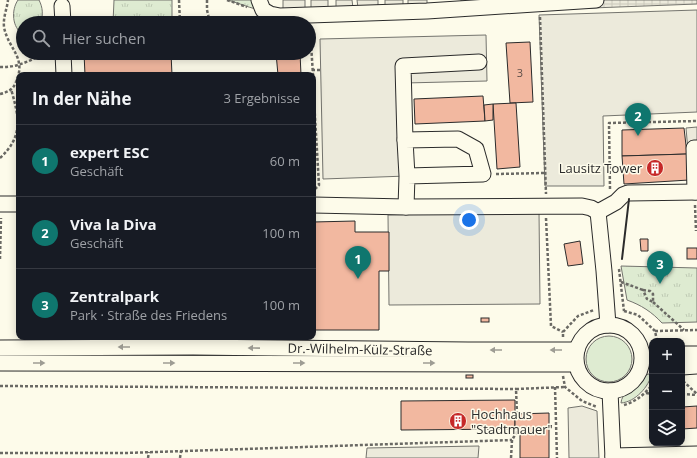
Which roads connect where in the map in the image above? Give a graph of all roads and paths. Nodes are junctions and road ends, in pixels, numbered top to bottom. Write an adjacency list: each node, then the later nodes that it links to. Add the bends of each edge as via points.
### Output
1 (8, 0): 12 (path, via 4,26)
2 (179, 0): 10 (path)
3 (207, 0): 11 (path)
4 (259, 0): 6 (street, via 263,10 280,16 427,11)
5 (596, 0): 8 (street)
6 (521, 2): 8 (street)
7 (62, 6): 9 (street)
8 (539, 7): 33 (path)
9 (62, 16)
10 (180, 16)
11 (208, 16)
12 (16, 53)
13 (18, 60): 18 (path)
14 (29, 60): 18 (path)
15 (63, 60): 23 (street)
16 (312, 60): 20 (path)
17 (479, 62): 30 (street, via 403,66)
18 (19, 65): 19 (path); 22 (path)
19 (0, 67)
20 (312, 70): 21 (path)
21 (320, 70)
22 (20, 72)
23 (64, 72)
24 (16, 83): 25 (path)
25 (11, 89): 26 (path); 27 (path)
26 (0, 94)
27 (16, 105)
28 (16, 132): 32 (path, via 10,147)
29 (316, 133): 36 (path, via 319,184)
30 (405, 140): 34 (street, via 458,139 476,149); 35 (street)
31 (697, 148): 37 (street, via 694,148)
32 (0, 158)
33 (545, 173): 34 (path); 42 (path)
34 (483, 174): 35 (street)
35 (407, 176): 41 (street)
36 (316, 188)
37 (696, 192): 43 (street, via 628,193); 44 (path)
38 (0, 204): 39 (street); 45 (path)
39 (16, 204)
40 (316, 206): 41 (street)
41 (406, 207): 42 (street)
42 (546, 207): 43 (street, via 582,206); 52 (path, via 551,326)
43 (598, 212): 49 (street)
44 (696, 230)
45 (0, 259)
46 (621, 282): 47 (path)
47 (643, 290): 48 (path, via 647,299); 48 (path, via 654,294)
48 (653, 302): 50 (path)
49 (608, 325): 57 (street, via 588,332 579,343); 58 (street, via 620,327 630,333)
50 (684, 330): 51 (path); 53 (path)
51 (697, 330)
52 (563, 332)
53 (655, 332)
54 (0, 348): 57 (street, Dr.-Wilhelm-Külz-Straße, one-way to 54, via 468,350)
55 (685, 354): 56 (street)
56 (697, 354)
57 (577, 357): 59 (street, Dr.-Wilhelm-Külz-Straße, one-way to 57); 67 (street, via 583,378 588,384)
58 (647, 360): 67 (street, via 629,384)
59 (0, 363)
60 (697, 366): 61 (street)
61 (685, 367)
62 (685, 383): 71 (path)
63 (0, 386): 66 (path)
64 (565, 386): 65 (path)
65 (555, 387): 66 (path); 83 (path)
66 (516, 389): 72 (path)
67 (610, 391): 79 (street)
68 (646, 393): 69 (path)
69 (649, 394)
70 (685, 394): 71 (path)
71 (697, 395)
72 (517, 414)
73 (518, 430): 74 (path)
74 (512, 440): 75 (path); 82 (path)
75 (181, 451): 76 (path); 81 (path)
76 (149, 452): 77 (path); 80 (path)
77 (0, 454)
78 (697, 454): 79 (street)
79 (613, 457)
80 (148, 458)
81 (180, 458)
82 (512, 458)
83 (557, 458)

